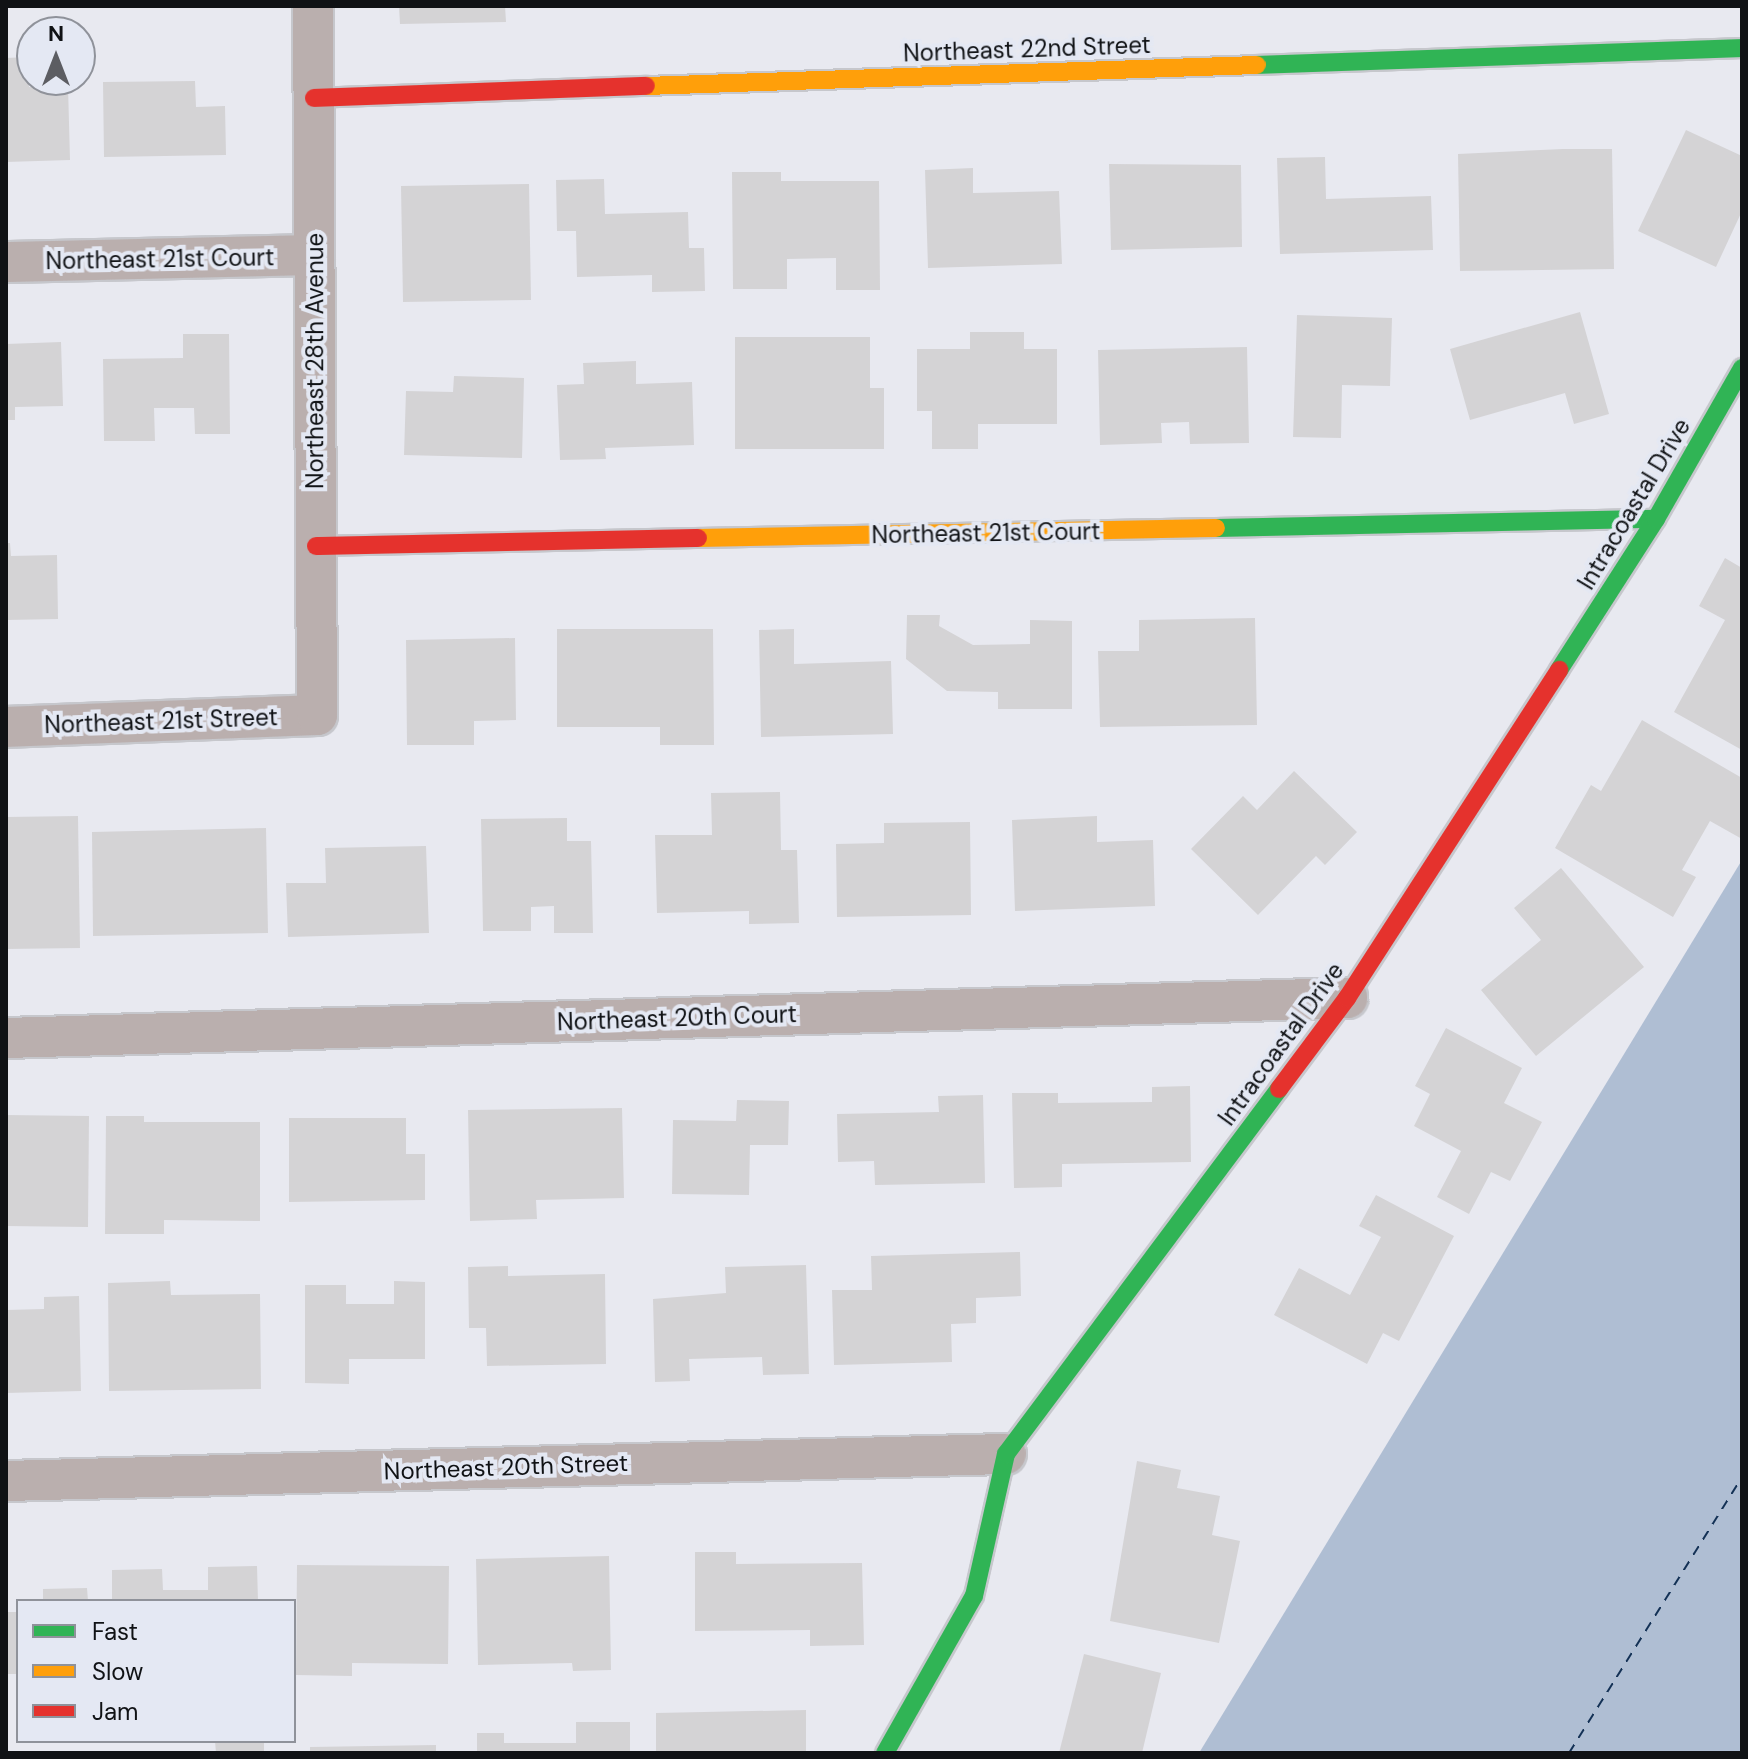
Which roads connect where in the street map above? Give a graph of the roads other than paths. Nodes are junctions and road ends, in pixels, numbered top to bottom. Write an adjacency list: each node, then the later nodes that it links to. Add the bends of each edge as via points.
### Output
1 (313, 6): 3 (street, Northeast 28th Avenue)
2 (1742, 48): 3 (street, Northeast 22nd Street)
3 (314, 98): 4 (street, Northeast 28th Avenue)
4 (314, 255): 5 (street, Northeast 21st Court); 8 (street, Northeast 28th Avenue)
5 (6, 262)
6 (1742, 368): 7 (street, Intracoastal Drive)
7 (1656, 519): 8 (street, Northeast 21st Court); 11 (street, Intracoastal Drive)
8 (316, 546): 9 (street, Northeast 28th Avenue)
9 (317, 715): 10 (street, Northeast 21st Street)
10 (6, 727)
11 (1347, 998): 12 (street, Northeast 20th Court); 13 (street, Intracoastal Drive)
12 (6, 1038)
13 (1006, 1454): 14 (street, Northeast 20th Street); 15 (street, Intracoastal Drive, via 974,1596)
14 (6, 1481)
15 (885, 1753)

